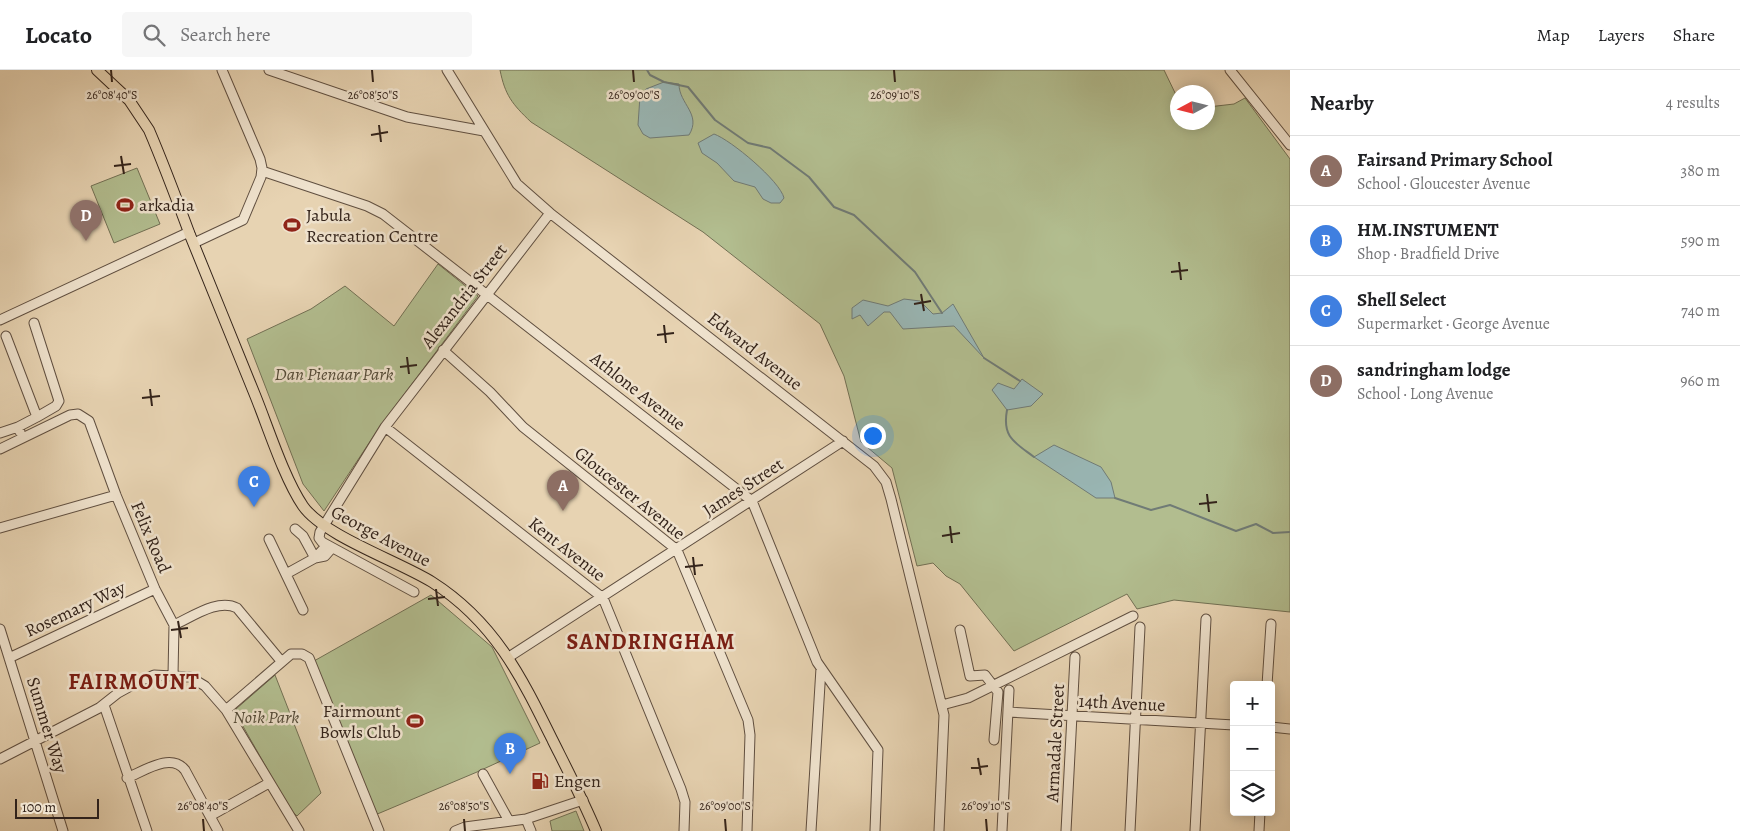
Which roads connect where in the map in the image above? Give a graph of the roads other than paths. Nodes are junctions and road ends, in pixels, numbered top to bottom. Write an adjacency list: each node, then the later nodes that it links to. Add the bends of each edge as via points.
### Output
1 (97, 70): 10 (main road, George Avenue, via 122,91 143,119)
2 (222, 70): 8 (street)
3 (269, 70): 6 (street, via 407,117)
4 (447, 70): 6 (street, Edward Avenue)
5 (1230, 70): 7 (street)
6 (484, 131): 9 (street, Edward Avenue, via 517,184)
7 (1290, 144)
8 (262, 171): 11 (street, via 244,220); 12 (street, Athlone Avenue, via 378,211)
9 (550, 213): 12 (street, Alexandria Street); 22 (street, Edward Avenue)
10 (189, 232): 11 (main road, George Avenue); 13 (street)
11 (194, 243): 26 (main road, George Avenue, via 296,493 313,517)
12 (488, 293): 16 (street, Alexandria Street); 25 (street, Athlone Avenue)
13 (0, 320)
14 (34, 323): 17 (street, via 59,400 56,406)
15 (6, 336): 17 (street)
16 (443, 350): 19 (street, Alexandria Street); 31 (street, Gloucester Avenue, via 524,427)
17 (37, 417): 18 (street)
18 (18, 427): 20 (street); 21 (street)
19 (385, 427): 26 (street, Alexandria Street); 36 (street, Kent Avenue)
20 (0, 434)
21 (23, 438): 23 (street); 24 (street, Felix Road, via 70,415 82,415 89,421)
22 (843, 441): 25 (street, James Street); 56 (street, Edward Avenue, via 874,466 886,482)
23 (0, 449)
24 (116, 495): 27 (street); 34 (street, Felix Road)
25 (752, 501): 31 (street, James Street); 49 (street, Athlone Avenue)
26 (324, 526): 30 (street, via 319,538); 45 (main road, George Avenue, via 434,583 482,624)
27 (0, 528)
28 (295, 528): 32 (street)
29 (270, 539): 33 (street)
30 (330, 546): 32 (street, via 326,556); 35 (street)
31 (677, 550): 36 (street, James Street); 85 (street, Gloucester Avenue, via 748,720)
32 (316, 558): 33 (street)
33 (286, 574): 37 (street)
34 (155, 589): 41 (street, Felix Road); 47 (street, Rosemary Way)
35 (414, 592)
36 (603, 598): 45 (street, James Street); 84 (street, Kent Avenue, via 681,789 685,802)
37 (303, 610)
38 (1133, 616): 52 (street, via 1000,684)
39 (1206, 619): 60 (street)
40 (1271, 624): 51 (street)
41 (174, 625): 48 (street, via 222,604 232,605); 50 (street, Felix Road)
42 (1140, 627): 59 (street)
43 (0, 630): 47 (street, Summer Way)
44 (960, 630): 52 (street, via 970,676 983,674)
45 (510, 657): 70 (main road, George Avenue)
46 (1075, 657): 58 (street, Armadale Street)
47 (9, 658): 65 (street, Summer Way)
48 (282, 661): 55 (street); 79 (street, via 296,653 309,658)
49 (821, 668): 86 (street); 87 (street, Athlone Avenue, via 878,750)
50 (173, 675): 54 (street, via 154,676 138,682); 55 (street, via 198,680)
51 (1267, 681)
52 (993, 684): 56 (street); 64 (street, via 998,692)
53 (1009, 690): 57 (street)
54 (104, 705): 65 (street); 68 (street)
55 (226, 710): 69 (street)
56 (943, 710): 88 (street, Edward Avenue)
57 (1008, 712): 58 (street, 14th Avenue); 89 (street)
58 (1072, 716): 59 (street, 14th Avenue); 90 (street, Armadale Street)
59 (1136, 720): 60 (street, 14th Avenue); 91 (street)
60 (1201, 724): 61 (street, 14th Avenue); 92 (street)
61 (1230, 725)
62 (1275, 727): 63 (street)
63 (1290, 728)
64 (994, 740)
65 (35, 742): 66 (street); 75 (street, Summer Way)
66 (0, 759)
67 (483, 774): 74 (street)
68 (127, 778): 71 (street, via 167,762 178,763); 76 (street)
69 (269, 783): 71 (street); 78 (street)
70 (581, 799): 73 (street); 82 (main road, George Avenue); 83 (main road, George Avenue)
71 (210, 816): 77 (street)
72 (1260, 816): 93 (street)
73 (526, 819): 74 (street); 81 (street)
74 (509, 820): 80 (street)
75 (63, 831)
76 (147, 831)
77 (218, 831)
78 (300, 831)
79 (379, 831)
80 (455, 831)
81 (531, 831)
82 (591, 831)
83 (596, 831)
84 (684, 831)
85 (747, 831)
86 (811, 831)
87 (875, 831)
88 (939, 831)
89 (1002, 831)
90 (1066, 831)
91 (1130, 831)
92 (1195, 831)
93 (1259, 831)

